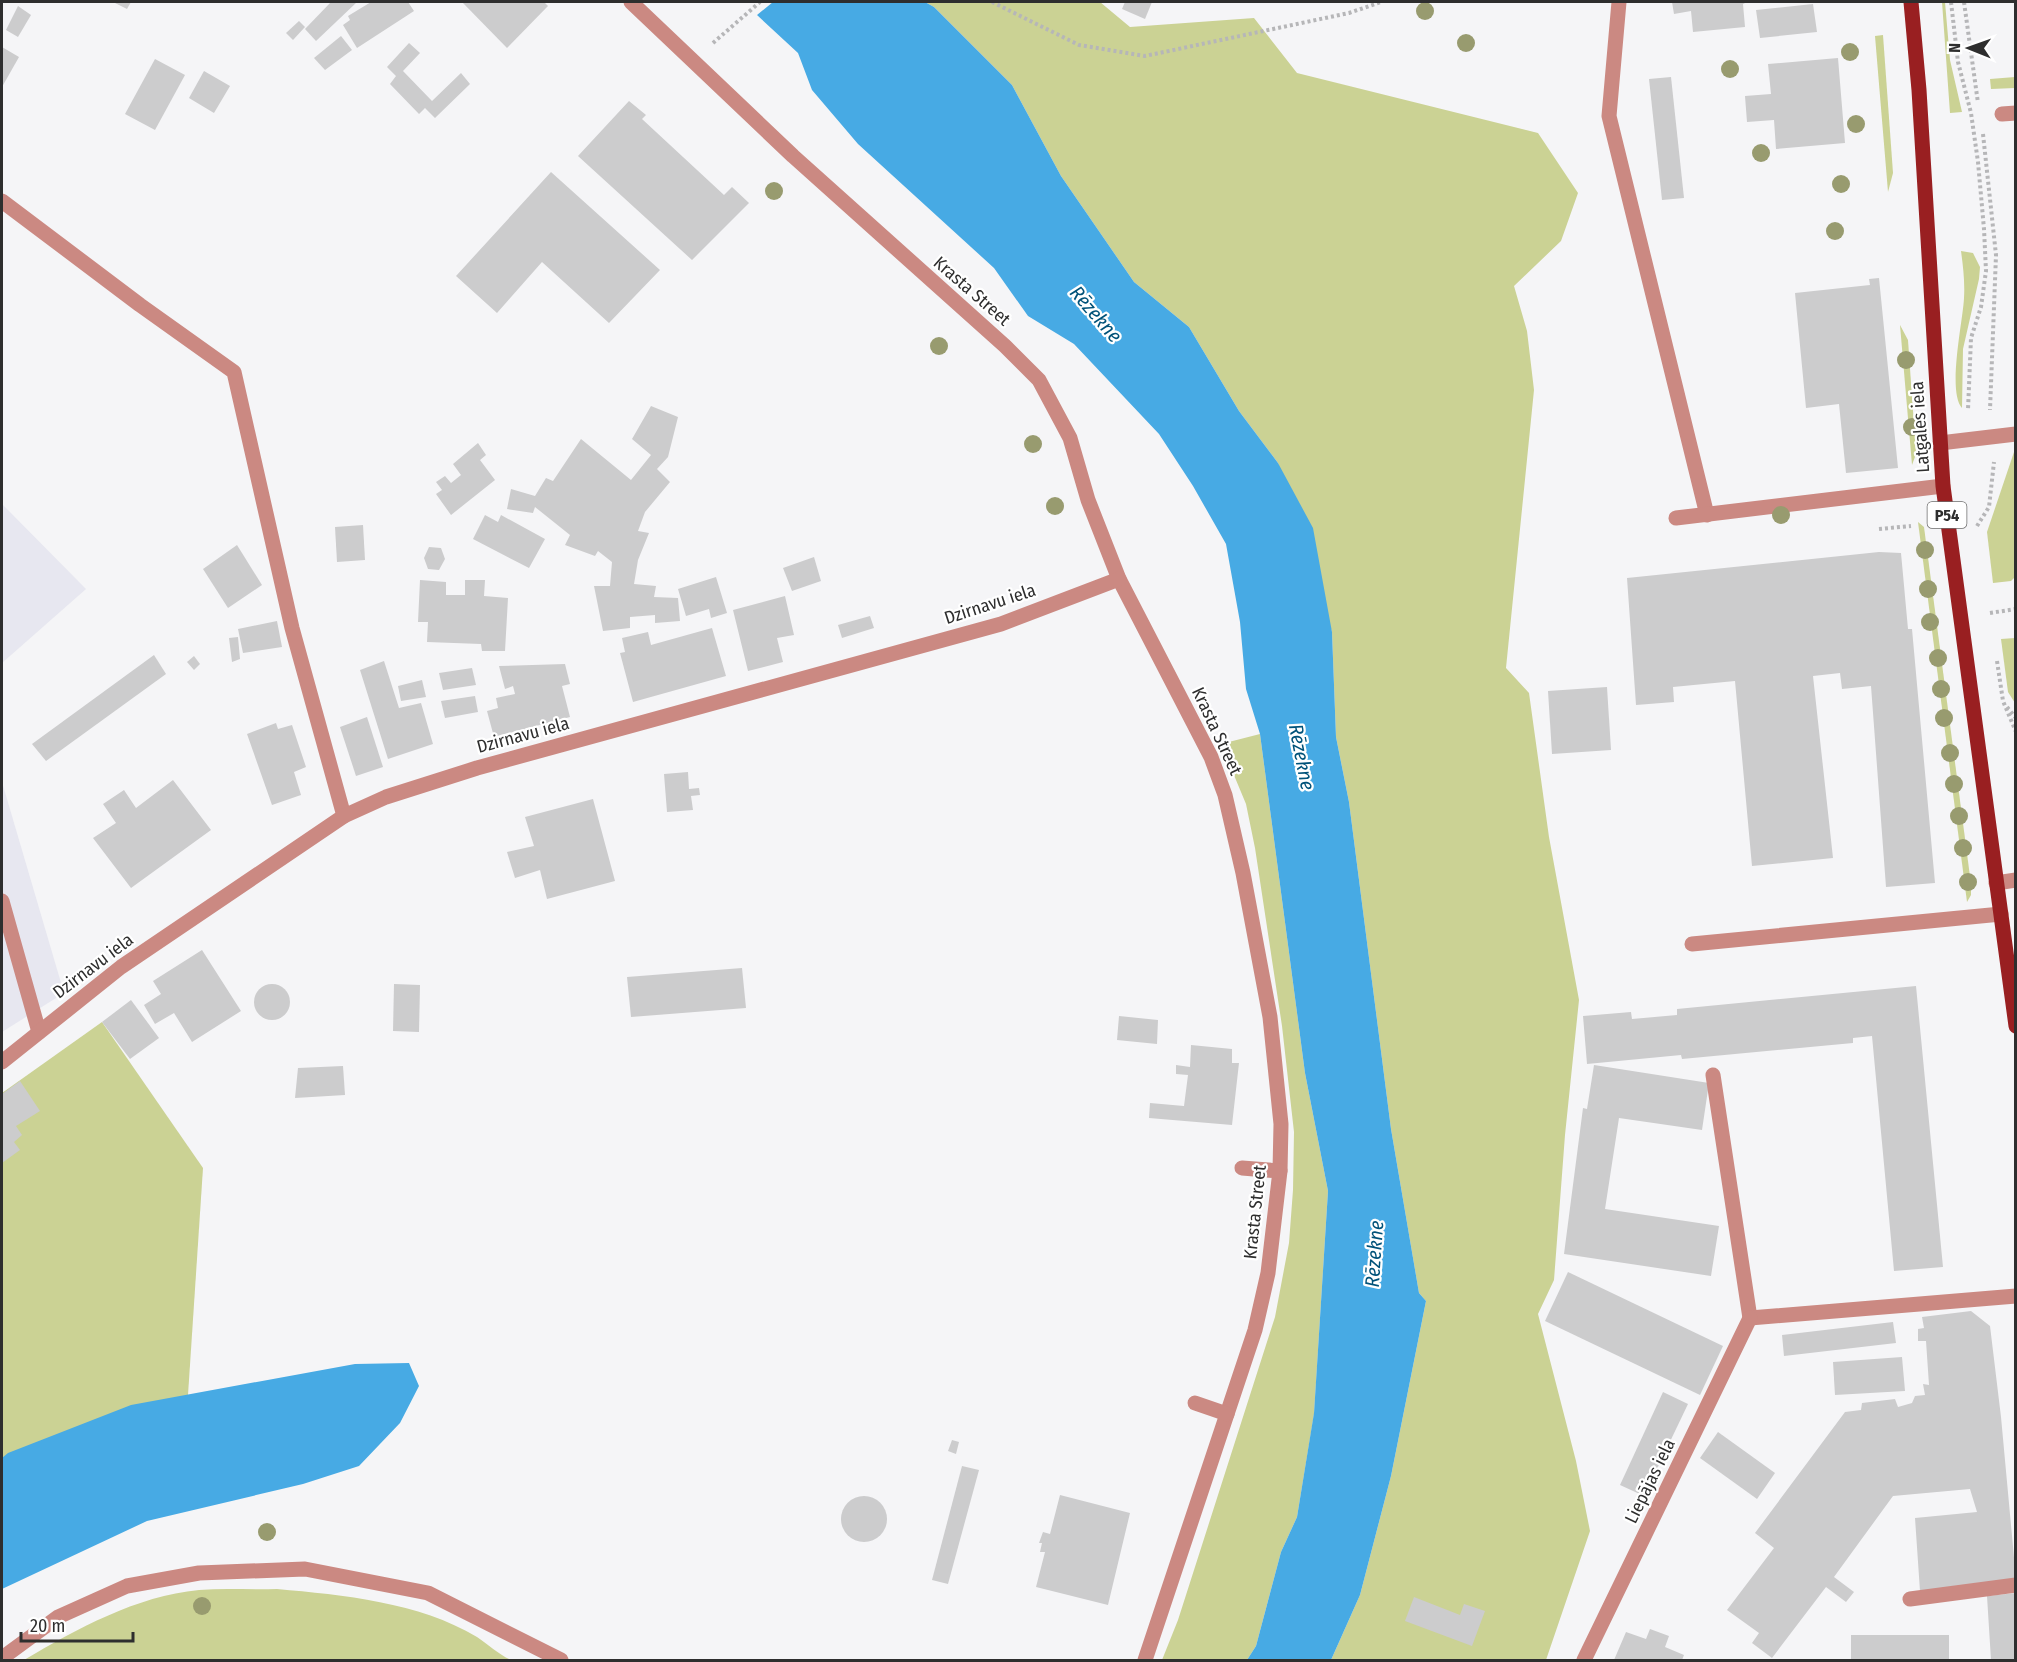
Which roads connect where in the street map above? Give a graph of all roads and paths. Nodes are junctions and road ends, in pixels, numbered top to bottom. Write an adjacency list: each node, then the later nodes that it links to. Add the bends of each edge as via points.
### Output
1 (631, 2): 9 (street, Krasta Street)
2 (760, 2): 9 (path)
3 (992, 2): 4 (path, via 1078,45 1145,56 1349,13)
4 (1381, 2)
5 (1619, 2): 18 (street, via 1609,116)
6 (1911, 2): 16 (main road, Latgales iela / P54)
7 (1951, 2): 15 (path, via 1958,62 1978,162 1985,250 1981,307 1971,338)
8 (1964, 2): 10 (path)
9 (695, 60): 23 (street, Krasta Street, via 793,156 1039,380 1070,438 1088,500)
10 (1979, 112)
11 (1981, 124): 14 (path, via 1996,255 1989,415)
12 (2, 201): 28 (street, via 234,372 292,628)
13 (2016, 434): 14 (street)
14 (1992, 437): 15 (street); 20 (path, via 1989,507 1976,526)
15 (1968, 440): 16 (street)
16 (1940, 443): 17 (main road, Latgales iela / P54)
17 (1943, 486): 18 (street); 30 (main road, Latgales iela / P54)
18 (1707, 515): 19 (street)
19 (1676, 518)
20 (1975, 518)
21 (1911, 526): 22 (path)
22 (1879, 529)
23 (1119, 579): 28 (street, Dzirnavu iela, via 1001,624 477,768 386,797); 39 (street, Krasta Street, via 1211,757 1225,795 1270,1017 1281,1124)
24 (2016, 609): 25 (path)
25 (1990, 613)
26 (2016, 718): 27 (path, via 2003,701)
27 (2016, 732)
28 (344, 816): 35 (street, Dzirnavu iela, via 121,967)
29 (2016, 880): 30 (street)
30 (1996, 883): 32 (main road, Latgales iela / P54)
31 (2, 901): 35 (street)
32 (2001, 914): 33 (street); 34 (main road, Latgales iela / P54)
33 (1692, 944)
34 (2016, 1026)
35 (39, 1032): 36 (street, Dzirnavu iela)
36 (2, 1062)
37 (1713, 1075): 41 (street)
38 (1242, 1168): 39 (street)
39 (1280, 1171): 43 (street, Krasta Street, via 1268,1273 1255,1330)
40 (2016, 1296): 41 (street)
41 (1750, 1318): 49 (street, Liepājas iela)
42 (1195, 1403): 43 (street)
43 (1227, 1414): 48 (street, Krasta Street)
44 (2016, 1585): 45 (street)
45 (1910, 1599)
46 (2, 1658): 47 (street, via 58,1617 127,1586 200,1573 305,1569 428,1593)
47 (561, 1660)
48 (1145, 1660)
49 (1584, 1660)

